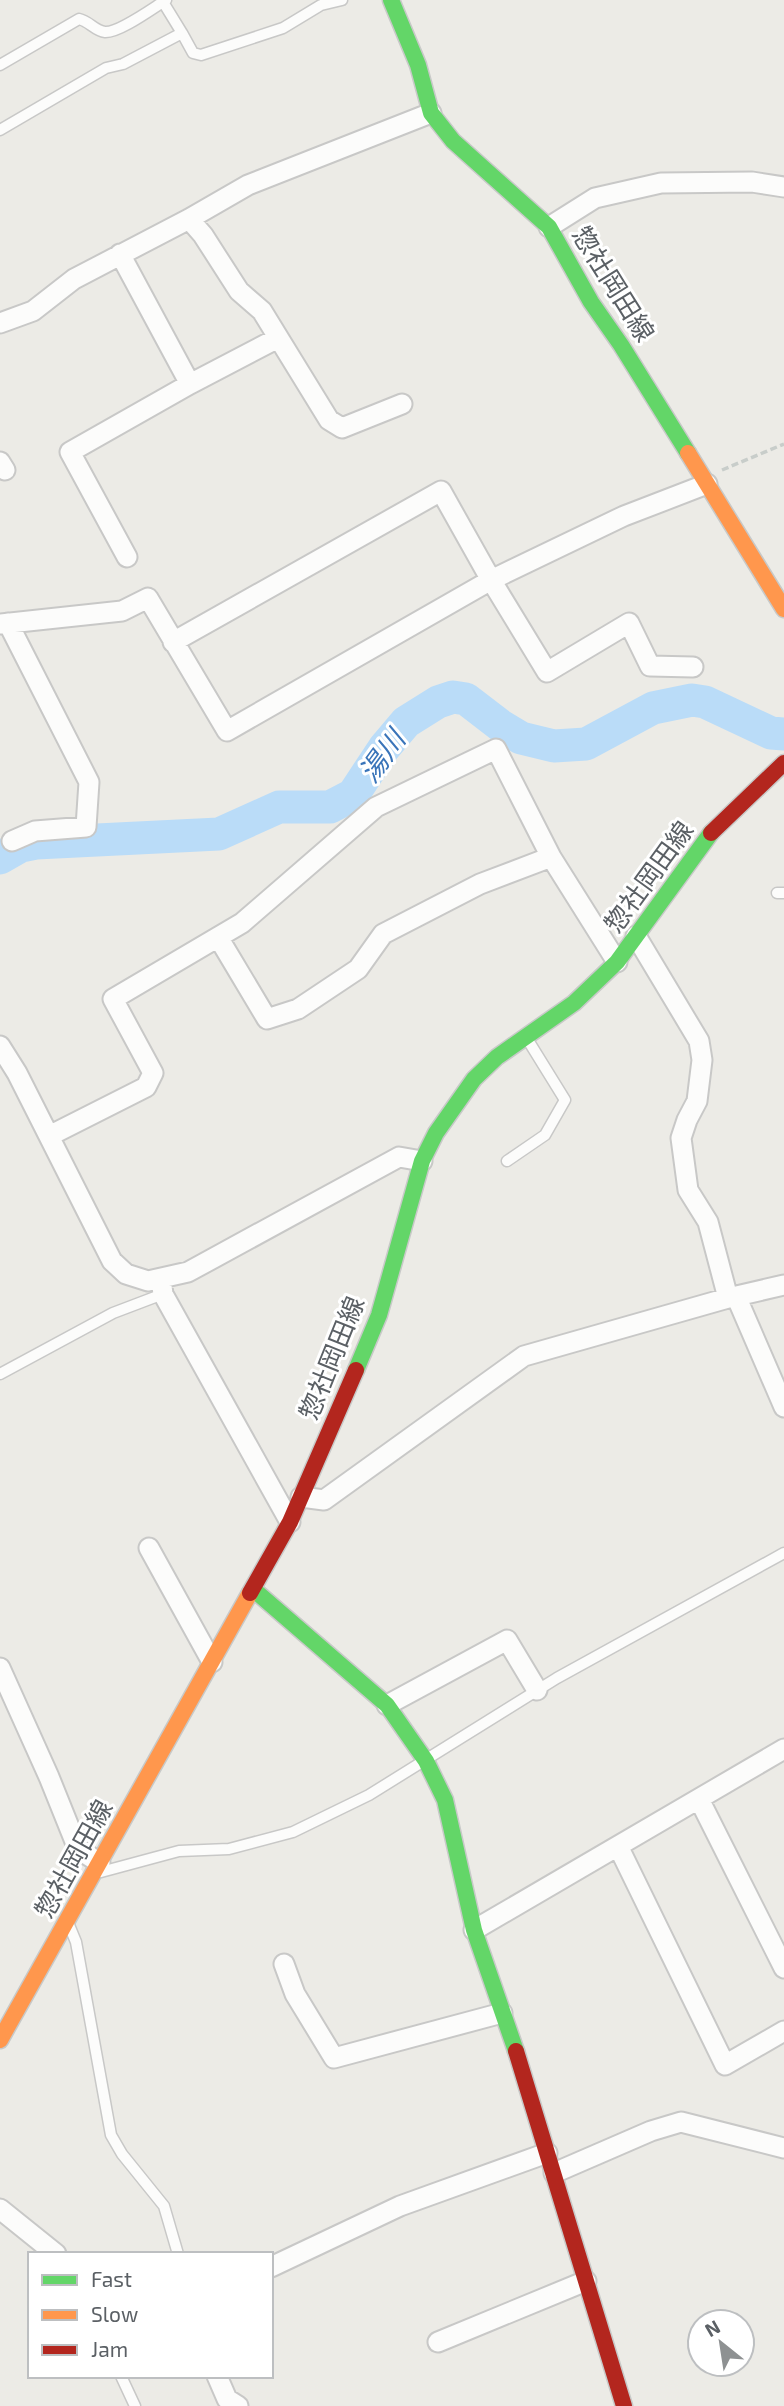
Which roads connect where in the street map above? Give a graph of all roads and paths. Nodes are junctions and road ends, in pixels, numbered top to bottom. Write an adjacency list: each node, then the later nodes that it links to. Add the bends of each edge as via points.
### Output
1 (342, 0): 4 (lane, via 321,5 283,28 201,55 193,53)
2 (391, 0): 6 (main road, 惣社岡田線, via 418,65)
3 (165, 1): 4 (lane); 5 (lane, via 113,31 99,31 79,19)
4 (182, 33): 7 (lane, via 106,68)
5 (0, 65)
6 (431, 113): 9 (street, via 248,185); 10 (main road, 惣社岡田線, via 453,141)
7 (0, 130)
8 (784, 187): 10 (street, via 751,182 661,183 595,198)
9 (189, 219): 11 (street); 13 (street)
10 (549, 228): 17 (main road, 惣社岡田線)
11 (120, 254): 12 (street, via 74,279 33,311); 14 (street)
12 (0, 323)
13 (278, 338): 14 (street); 15 (street, via 329,420 342,428)
14 (190, 384): 18 (street, via 70,452)
15 (401, 404)
16 (784, 444): 17 (path)
17 (705, 481): 19 (street); 20 (main road, 惣社岡田線)
18 (127, 557)
19 (491, 580): 22 (street, via 227,731); 22 (street, via 441,491); 23 (street, via 547,671 629,623 650,666)
20 (784, 609)
21 (4, 623): 22 (street, via 122,611 148,598); 25 (street, via 89,782 86,827 35,831)
22 (173, 642)
23 (693, 667)
24 (784, 763): 27 (main road, 惣社岡田線, via 704,840)
25 (12, 841)
26 (551, 857): 28 (street, via 480,884 383,934 358,969 298,1009 267,1019); 28 (street, via 496,749 376,807 242,923); 29 (street)
27 (636, 936): 29 (main road, 惣社岡田線); 37 (street, via 699,1041 702,1060 697,1101 681,1138 688,1190 708,1222)
28 (218, 937): 32 (street, via 113,999 153,1073 146,1087)
29 (617, 962): 30 (main road, 惣社岡田線, via 574,1003)
30 (526, 1037): 33 (main road, 惣社岡田線, via 474,1079); 34 (lane, via 565,1100 545,1135)
31 (0, 1046): 32 (street)
32 (49, 1136): 36 (street, via 112,1261 126,1274)
33 (422, 1161): 36 (street, via 399,1157); 40 (main road, 惣社岡田線, via 379,1315)
34 (507, 1161)
35 (784, 1285): 37 (street)
36 (162, 1286): 38 (lane); 41 (street)
37 (732, 1297): 39 (street); 40 (street, via 524,1356 324,1500)
38 (0, 1374)
39 (784, 1407)
40 (301, 1497): 41 (main road, 惣社岡田線)
41 (290, 1522): 44 (main road, 惣社岡田線)
42 (149, 1548): 45 (street)
43 (784, 1553): 47 (lane)
44 (253, 1589): 45 (main road, 惣社岡田線); 48 (main road)
45 (212, 1662): 53 (main road, 惣社岡田線)
46 (0, 1668): 53 (street, via 78,1849)
47 (537, 1690): 48 (street, via 507,1640); 50 (lane)
48 (387, 1705): 50 (main road)
49 (784, 1749): 51 (street)
50 (426, 1761): 53 (lane, via 293,1832 229,1849 179,1851); 55 (main road, via 445,1800)
51 (699, 1799): 52 (street); 57 (street)
52 (618, 1846): 55 (street); 59 (street, via 725,2065)
53 (96, 1869): 54 (main road, 惣社岡田線)
54 (68, 1921): 60 (main road, 惣社岡田線); 66 (lane, via 76,1942 111,2135 164,2206)
55 (474, 1930): 58 (main road)
56 (284, 1964): 58 (street, via 295,1994 334,2058)
57 (784, 1968)
58 (502, 2013): 62 (main road)
59 (784, 2031)
60 (0, 2040)
61 (784, 2148): 63 (street, via 681,2122)
62 (547, 2153): 63 (main road); 67 (street, via 400,2206)
63 (554, 2173): 68 (main road)
64 (0, 2209): 65 (street)
65 (54, 2252)
66 (177, 2252)
67 (273, 2265)
68 (586, 2281): 69 (street); 74 (main road)
69 (438, 2342)
70 (122, 2378): 73 (lane)
71 (218, 2378): 72 (street)
72 (227, 2404)
73 (135, 2406)
74 (624, 2406)

